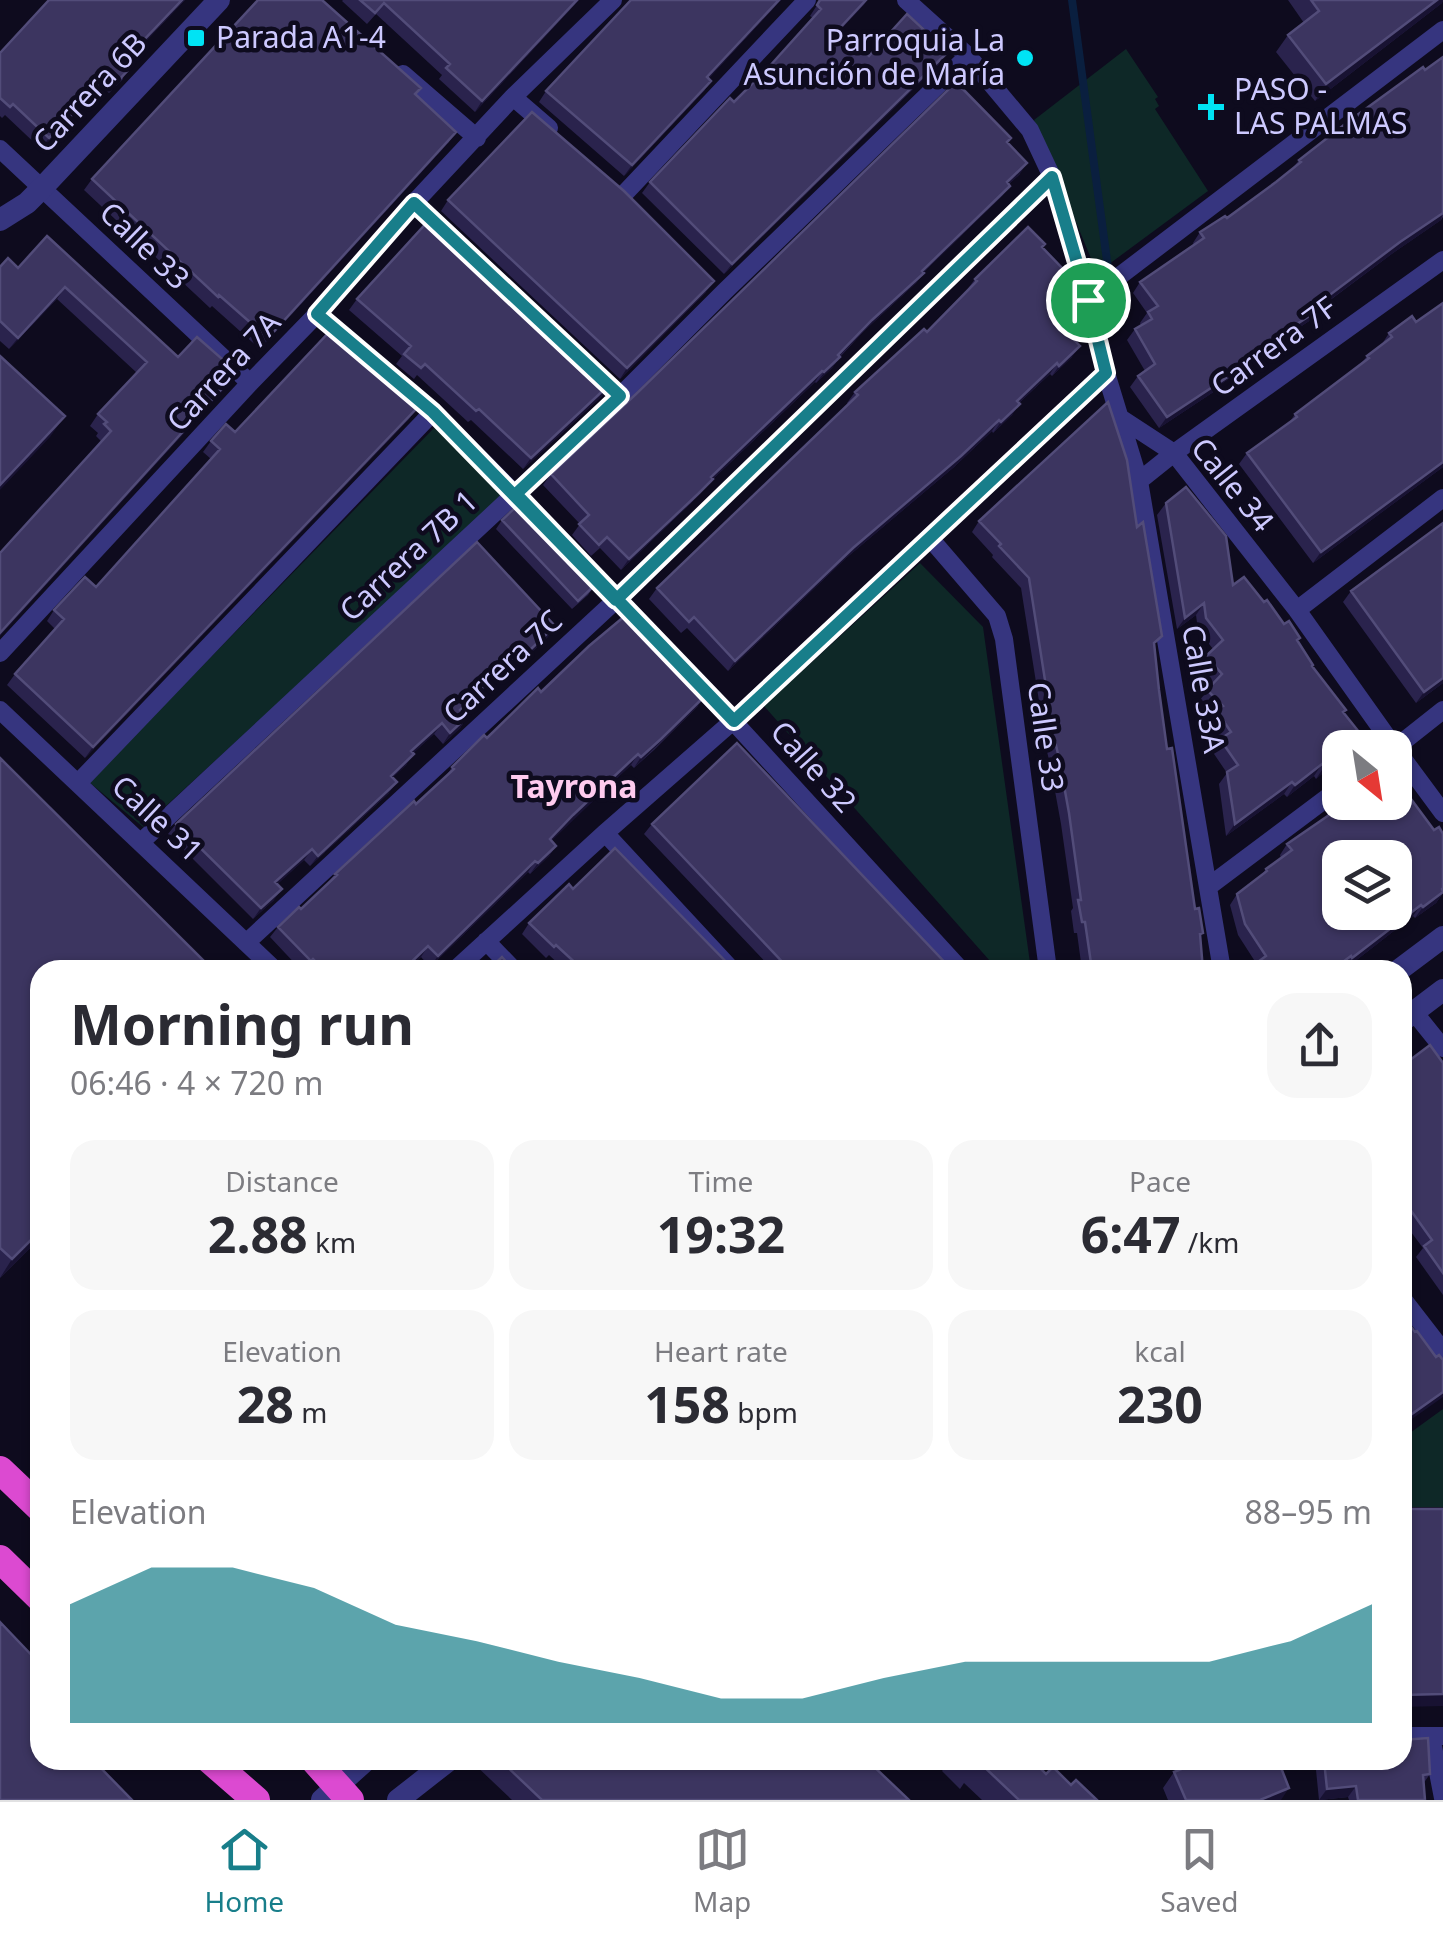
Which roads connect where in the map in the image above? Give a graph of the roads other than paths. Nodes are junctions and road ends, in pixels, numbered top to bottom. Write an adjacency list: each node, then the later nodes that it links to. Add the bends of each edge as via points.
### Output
1 (219, 0): 13 (street, Carrera 6B)
2 (613, 0): 8 (street, Carrera 7A)
3 (807, 0): 15 (street, via 618,187)
4 (906, 0): 6 (street)
5 (1443, 30): 21 (street)
6 (968, 56): 12 (street, via 1030,130); 20 (street, Carrera 7B 1)
7 (384, 57): 9 (street)
8 (513, 97): 9 (street, Carrera 7A); 10 (street)
9 (476, 138): 14 (street, Carrera 7A)
10 (569, 145)
11 (0, 150): 13 (street, Calle 33)
12 (1052, 177): 21 (street); 32 (street, Carrera 7C)
13 (43, 188): 16 (street, Carrera 6B); 24 (street, Calle 33)
14 (414, 203): 17 (street); 22 (street, Carrera 7A)
15 (639, 208)
16 (0, 220)
17 (456, 242)
18 (1443, 260): 27 (street, Carrera 7F)
19 (710, 278): 20 (street)
20 (724, 292): 29 (street, Carrera 7B 1, via 613,390)
21 (1088, 300): 23 (street)
22 (317, 314): 24 (street, Carrera 7A); 25 (street, Calle 32)
23 (1106, 373): 26 (street); 31 (street)
24 (250, 383): 34 (street, Carrera 7A)
25 (433, 412): 29 (street, Calle 32); 41 (street)
26 (1122, 419): 27 (street, Calle 34); 28 (street, Calle 33A)
27 (1174, 454): 28 (street, Carrera 7F); 33 (street, Calle 34)
28 (1139, 481): 46 (street, Calle 33A)
29 (516, 494): 32 (street, Calle 32); 45 (street, Carrera 7B 1)
30 (1443, 498): 33 (street)
31 (929, 536): 37 (street); 55 (street, Calle 33, via 997,616 1004,639)
32 (616, 600): 37 (street, Calle 32); 49 (street, Carrera 7C)
33 (1296, 610): 38 (street, Calle 34)
34 (0, 653)
35 (0, 710): 41 (street, Calle 31)
36 (1443, 710): 39 (street)
37 (734, 721): 44 (street); 54 (street, Calle 32)
38 (1382, 730)
39 (1412, 735)
40 (1412, 771): 43 (street, Calle 34)
41 (78, 783): 45 (street, Calle 31)
42 (1322, 802): 46 (street)
43 (1443, 813)
44 (605, 833): 48 (street); 53 (street)
45 (141, 842): 49 (street, Calle 31)
46 (1208, 887): 56 (street, Calle 33A)
47 (1443, 937): 57 (street)
48 (486, 941): 51 (street); 52 (street)
49 (246, 943): 50 (street, Calle 31)
50 (264, 960)
51 (465, 960)
52 (504, 960)
53 (723, 960)
54 (952, 960)
55 (1047, 960)
56 (1220, 960)
57 (1412, 960)
58 (1443, 990): 59 (street)
59 (1412, 1013)
60 (1412, 1020): 61 (street)
61 (1443, 1048)
62 (1412, 1311): 63 (street)
63 (1443, 1351)
64 (0, 1470): 65 (highway)
65 (30, 1498)
66 (0, 1559): 67 (highway)
67 (30, 1588)
68 (1437, 1736): 74 (street)
69 (222, 1770): 75 (highway)
70 (321, 1770): 73 (highway)
71 (358, 1770): 73 (street)
72 (436, 1770): 76 (street)
73 (337, 1795)
74 (1443, 1798)
75 (256, 1800)
76 (398, 1800)

